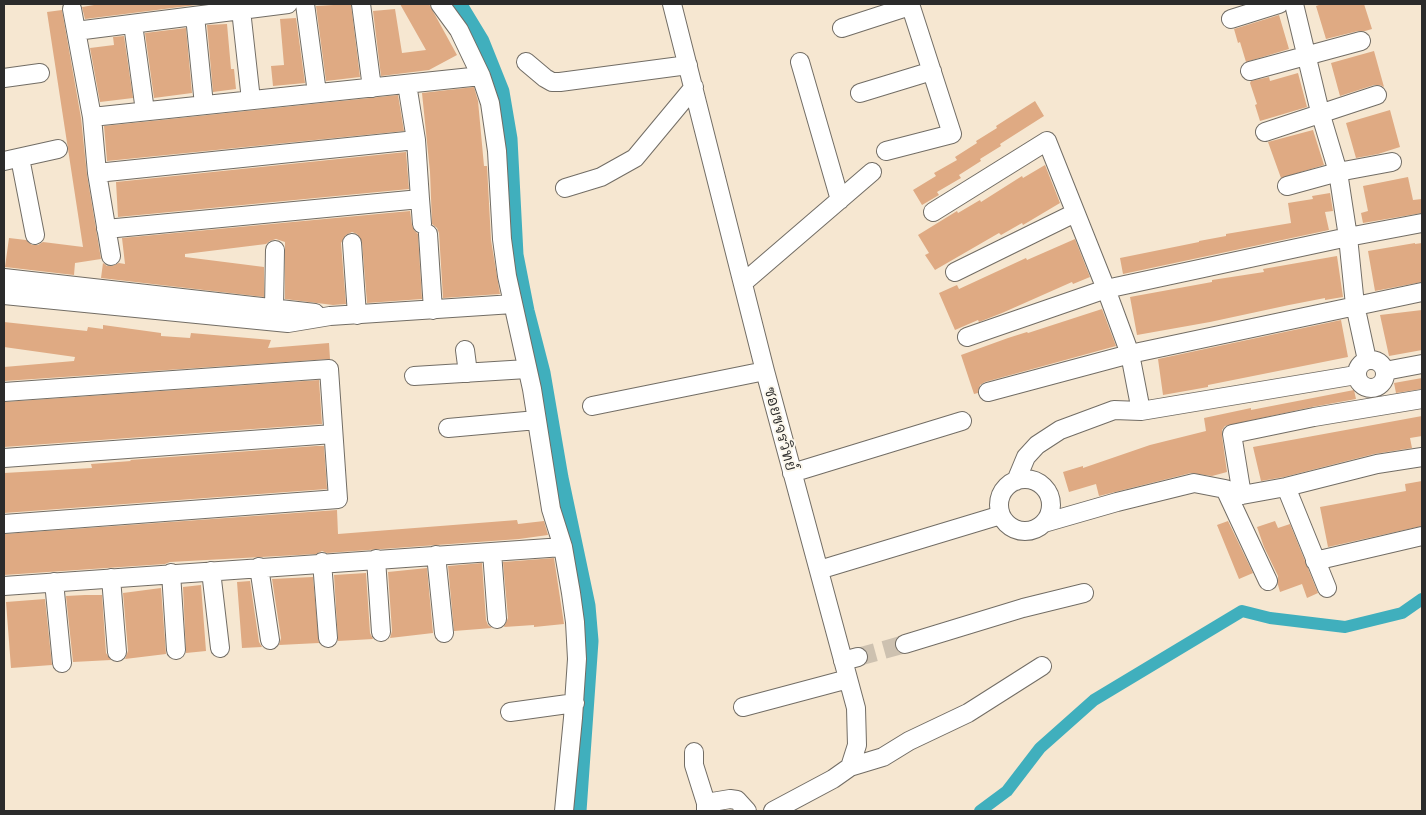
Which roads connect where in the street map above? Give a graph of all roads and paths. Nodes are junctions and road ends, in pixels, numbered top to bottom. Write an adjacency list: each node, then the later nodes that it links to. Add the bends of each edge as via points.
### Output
1 (288, 4): 10 (street)
2 (305, 4): 29 (street)
3 (361, 4): 28 (street)
4 (440, 4): 24 (street, via 459,30)
5 (672, 4): 20 (street, ซอยขจรวิทย์)
6 (1279, 4): 12 (street)
7 (1294, 4): 17 (street)
8 (910, 5): 14 (street); 21 (street)
9 (72, 9): 15 (street)
10 (241, 10): 11 (street); 32 (street)
11 (195, 16): 13 (street); 33 (street)
12 (1231, 19)
13 (133, 24): 15 (street); 34 (street)
14 (842, 28)
15 (76, 32): 36 (street)
16 (1361, 41): 17 (street)
17 (1306, 55): 22 (street); 35 (street)
18 (526, 62): 20 (street, via 552,82)
19 (800, 62): 49 (street)
20 (688, 65): 27 (street, ซอยขจรวิทย์)
21 (932, 71): 30 (street); 40 (street, via 952,134)
22 (1250, 71)
23 (40, 73): 25 (street)
24 (481, 76): 26 (street); 65 (street, via 490,103 497,151 502,239)
25 (4, 78)
26 (407, 84): 28 (street); 38 (street)
27 (694, 86): 47 (street, via 635,158 601,177); 61 (street, ซอยขจรวิทย์)
28 (372, 88): 29 (street)
29 (317, 93): 32 (street)
30 (860, 93)
31 (1376, 95): 35 (street)
32 (251, 100): 33 (street)
33 (204, 105): 34 (street)
34 (145, 111): 36 (street)
35 (1320, 112): 37 (street); 44 (street)
36 (92, 117): 45 (street)
37 (1265, 132)
38 (416, 140): 45 (street); 48 (street)
39 (58, 149): 41 (street)
40 (886, 152)
41 (12, 159): 54 (street)
42 (1392, 162): 44 (street)
43 (872, 172): 49 (street)
44 (1338, 172): 46 (street); 55 (street)
45 (97, 173): 53 (street)
46 (1287, 186)
47 (565, 188)
48 (420, 199): 53 (street); 68 (street)
49 (840, 200): 61 (street)
50 (933, 212): 51 (street, via 1047,141)
51 (1075, 213): 59 (street); 62 (street)
52 (1422, 223): 55 (street)
53 (106, 229): 58 (street)
54 (35, 235)
55 (1348, 236): 62 (street); 66 (street)
56 (352, 243): 69 (street)
57 (275, 250): 67 (street)
58 (111, 256)
59 (954, 272)
60 (4, 278): 67 (street)
61 (743, 283): 77 (street, ซอยขจรวิทย์)
62 (1106, 289): 71 (street); 73 (street)
63 (1422, 292): 66 (street)
64 (4, 295): 70 (street, via 288,323)
65 (513, 304): 68 (street); 76 (street)
66 (1355, 305): 73 (street); 75 (street)
67 (274, 308): 70 (street)
68 (434, 310): 69 (street)
69 (357, 315): 70 (street)
70 (330, 316)
71 (967, 337)
72 (466, 350): 79 (street)
73 (1130, 354): 82 (street); 85 (street)
74 (1422, 364): 78 (street)
75 (1362, 367): 78 (street, via 1376,360); 78 (street, via 1360,383 1373,388 1384,380); 85 (street)
76 (527, 369): 79 (street); 86 (street)
77 (765, 371): 84 (street); 92 (street, ซอยขจรวิทย์)
78 (1384, 371)
79 (468, 373): 80 (street)
80 (414, 376)
81 (4, 392): 89 (street, via 329,369)
82 (988, 392)
83 (1422, 399): 96 (street, via 1232,434)
84 (592, 406)
85 (1141, 411): 93 (street, via 1114,410 1048,437 1026,457)
86 (537, 420): 88 (street); 101 (street, via 551,509)
87 (962, 421): 92 (street)
88 (448, 428)
89 (333, 434): 91 (street); 99 (street, via 338,499)
90 (1422, 457): 94 (street, via 1377,464)
91 (4, 458)
92 (792, 473): 108 (street, ซอยขจรวิทย์)
93 (1016, 481): 97 (street, via 1004,491 999,506); 98 (street, via 1033,480 1047,490 1051,507)
94 (1286, 487): 96 (street); 105 (street)
95 (1225, 489): 96 (street); 98 (street, via 1194,484); 112 (street)
96 (1242, 495)
97 (1001, 515): 98 (street, via 1011,527 1020,530 1029,531); 108 (street)
98 (1044, 523)
99 (4, 524)
100 (1422, 536): 105 (street)
101 (564, 547): 102 (street); 129 (street, via 575,622)
102 (492, 552): 103 (street); 117 (street)
103 (436, 556): 104 (street); 119 (street)
104 (376, 559): 106 (street); 118 (street)
105 (1315, 561): 115 (street)
106 (322, 562): 107 (street); 120 (street)
107 (260, 567): 109 (street); 121 (street)
108 (819, 570): 128 (street, ซอยขจรวิทย์, via 851,659)
109 (211, 571): 110 (street); 123 (street)
110 (171, 574): 111 (street); 124 (street)
111 (111, 578): 113 (street); 125 (street)
112 (1268, 581)
113 (54, 582): 114 (street); 126 (street)
114 (4, 586)
115 (1327, 588)
116 (1084, 593): 122 (street)
117 (497, 619)
118 (381, 632)
119 (444, 633)
120 (328, 638)
121 (270, 640)
122 (905, 644)
123 (220, 648)
124 (176, 650)
125 (117, 652)
126 (62, 663)
127 (1042, 666): 133 (street, via 968,713 883,757)
128 (848, 679): 130 (street); 133 (street, ซอยขจรวิทย์, via 856,708 856,745)
129 (575, 703): 131 (street); 135 (street)
130 (743, 707)
131 (510, 712)
132 (694, 752): 134 (street, via 694,765)
133 (850, 767): 137 (street)
134 (706, 807): 136 (street, via 730,799 736,800)
135 (564, 811)
136 (747, 811)
137 (773, 811)

